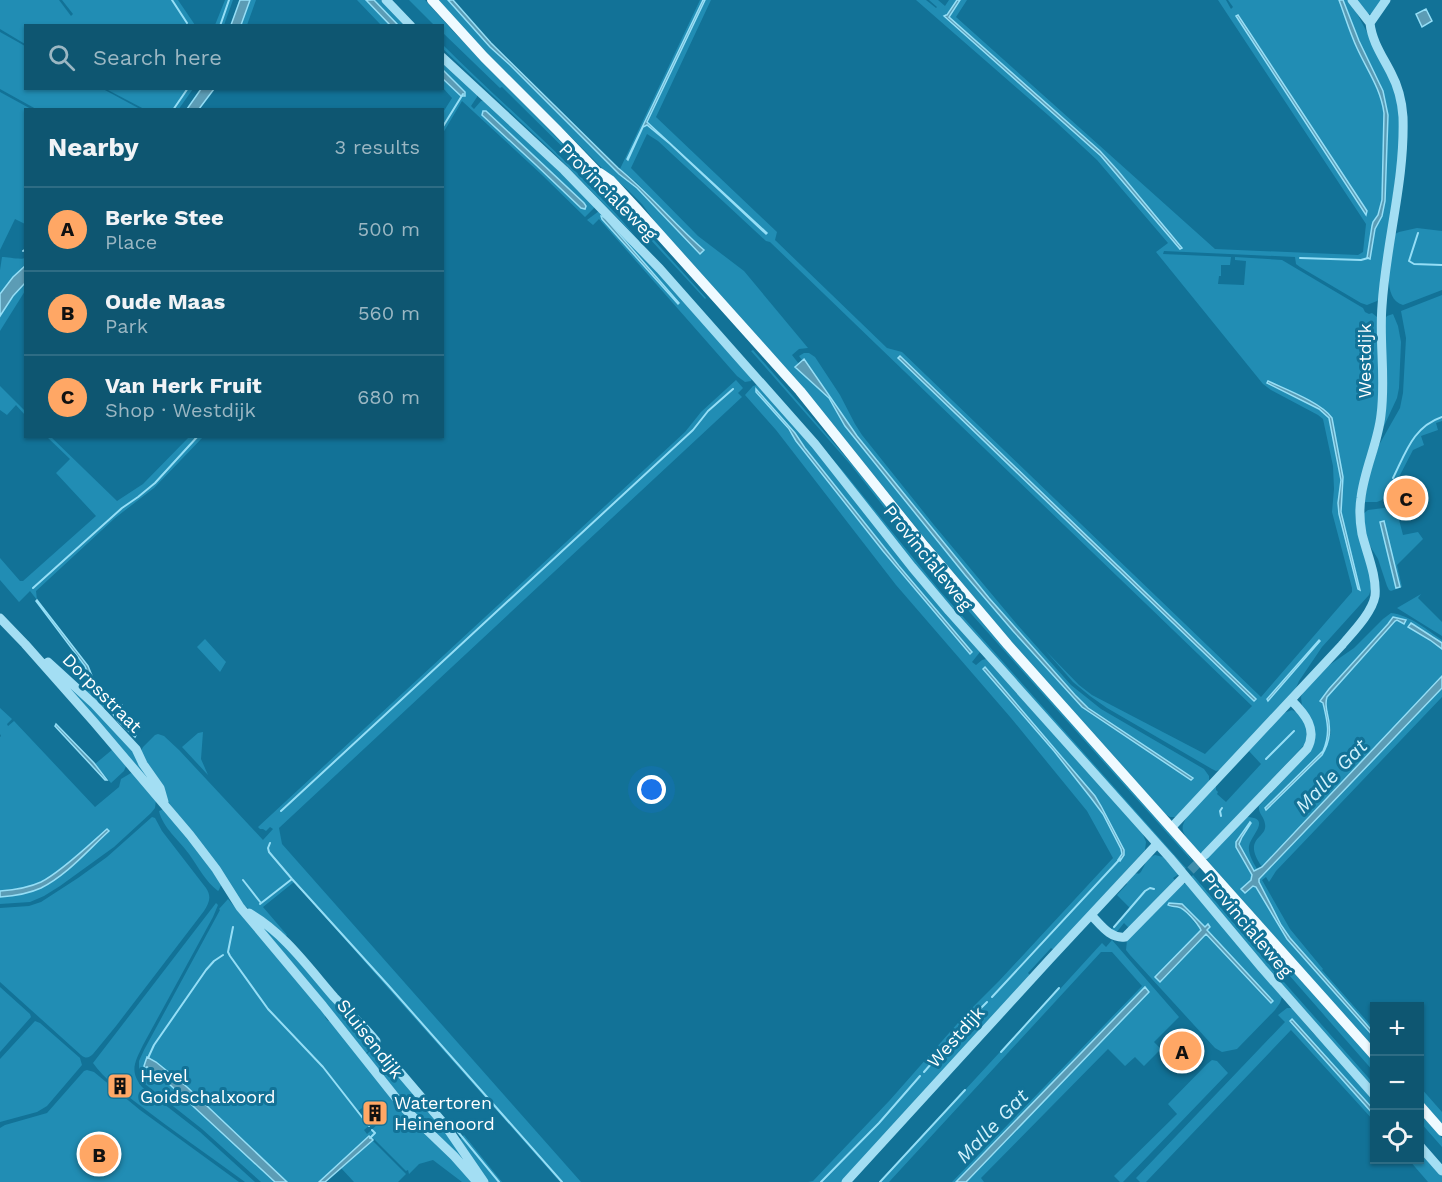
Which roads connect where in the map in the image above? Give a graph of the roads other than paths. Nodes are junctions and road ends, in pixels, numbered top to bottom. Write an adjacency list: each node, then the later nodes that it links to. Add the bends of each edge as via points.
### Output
1 (386, 0): 6 (street)
2 (432, 0): 13 (main road, Provincialeweg, via 600,173 820,418 1008,645)
3 (1352, 0): 5 (street)
4 (1386, 0): 5 (street)
5 (1370, 23): 10 (street, Westdijk, via 1376,45 1396,84 1403,119 1400,180 1382,307 1382,414 1360,503 1375,596 1356,629)
6 (409, 24)
7 (444, 59): 14 (street, Provincialeweg, via 573,178 660,269 815,444 949,611)
8 (0, 618): 9 (street, Dorpsstraat)
9 (25, 644): 11 (street, Dorpsstraat); 12 (street, Dorpsstraat, via 86,697 136,749 160,788)
10 (1291, 700): 13 (street, Westdijk); 15 (street, via 1310,724 1307,749)
11 (133, 767): 12 (street, Sluisendijk)
12 (164, 804): 17 (street, Sluisendijk, via 209,859)
13 (1171, 828): 20 (main road, Provincialeweg)
14 (1157, 844): 18 (street, Westdijk); 22 (street, Provincialeweg)
15 (1205, 855)
16 (1181, 880): 18 (street, via 1125,937 1112,935)
17 (244, 911): 19 (street, Sluisendijk, via 283,939); 27 (street, Sluisendijk, via 404,1108)
18 (1091, 915): 29 (street, Westdijk)
19 (376, 1041)
20 (1370, 1051)
21 (393, 1064): 28 (street, Sluisendijk, via 445,1125)
22 (1370, 1090)
23 (1423, 1110): 24 (main road)
24 (1442, 1131)
25 (1424, 1152): 26 (street)
26 (1442, 1172)
27 (477, 1182)
28 (484, 1182)
29 (846, 1182)

